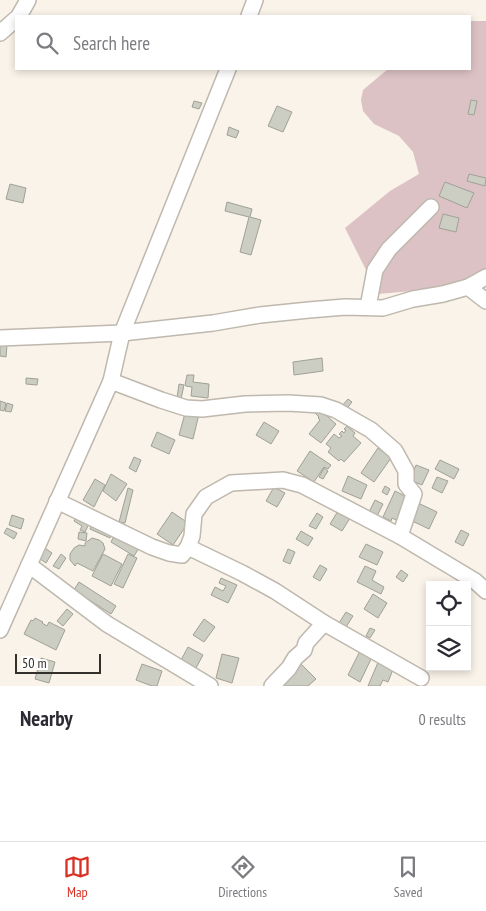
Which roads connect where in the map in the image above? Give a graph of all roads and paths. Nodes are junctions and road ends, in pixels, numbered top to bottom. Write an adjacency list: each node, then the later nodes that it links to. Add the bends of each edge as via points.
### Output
1 (28, 0): 3 (street)
2 (255, 0): 4 (street)
3 (20, 15)
4 (249, 15)
5 (15, 20): 6 (street)
6 (0, 33)
7 (228, 70): 13 (street)
8 (431, 207): 12 (street, via 389,249 375,270)
9 (486, 277): 10 (street)
10 (468, 287): 11 (street); 12 (street, via 413,298 383,308)
11 (486, 301)
12 (368, 307): 13 (street, via 260,315 213,324)
13 (122, 334): 14 (street); 15 (street)
14 (0, 338)
15 (111, 381): 16 (street); 17 (street, via 186,408 288,403 321,405 336,410 371,430 395,451 406,471 406,484 414,494)
16 (58, 501): 18 (street, via 152,547 182,555); 19 (street)
17 (400, 536): 18 (street, via 302,485 283,480 256,481 231,483 206,497 194,514); 20 (street)
18 (188, 547): 21 (street, via 275,591)
19 (29, 565): 22 (street); 24 (street, via 107,624)
20 (486, 591)
21 (324, 624): 23 (street); 25 (street)
22 (0, 630)
23 (421, 678)
24 (210, 686)
25 (272, 686)

